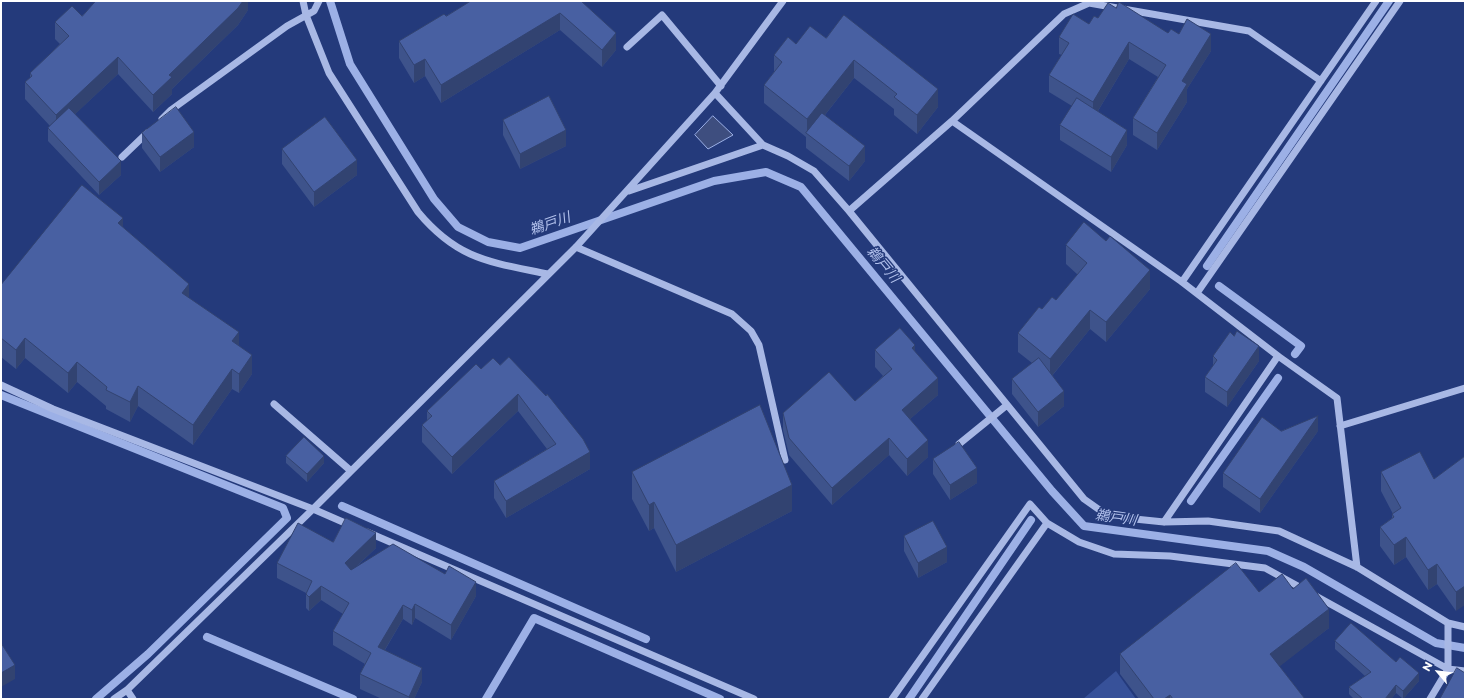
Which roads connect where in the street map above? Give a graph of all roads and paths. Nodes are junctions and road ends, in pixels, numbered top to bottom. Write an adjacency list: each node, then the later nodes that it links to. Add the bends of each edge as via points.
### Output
1 (303, 1): 6 (street)
2 (319, 1): 6 (street, via 314,11)
3 (783, 1): 9 (street)
4 (1376, 1): 8 (street)
5 (1400, 1): 19 (street)
6 (306, 15): 13 (street, via 171,110); 17 (street, via 330,73 418,212 434,231 457,248 487,262)
7 (627, 47): 9 (street, via 662,15)
8 (1321, 81): 11 (street, via 1249,31 1088,3 1064,14); 18 (street)
9 (721, 86): 10 (street)
10 (715, 94): 12 (street); 14 (street)
11 (952, 121): 15 (street); 18 (street)
12 (763, 144): 14 (street); 15 (street, via 814,171)
13 (122, 157)
14 (628, 191): 16 (street)
15 (849, 211): 24 (street)
16 (578, 245): 17 (street); 27 (street, via 732,314 751,331 760,345)
17 (548, 274): 28 (street)
18 (1182, 282): 19 (street)
19 (1197, 293): 20 (street)
20 (1278, 356): 25 (street, via 1337,398); 30 (street)
21 (1, 385): 29 (street, via 53,409)
22 (1465, 388): 25 (street)
23 (274, 404): 28 (street)
24 (1007, 405): 26 (street); 30 (street, via 1084,499 1101,511 1125,518)
25 (1340, 426): 32 (street)
26 (959, 444)
27 (785, 460)
28 (351, 471): 29 (street)
29 (313, 509): 37 (street); 40 (street)
30 (1164, 522): 32 (street, via 1208,521 1279,531)
31 (1047, 524): 35 (street, via 1079,542 1114,554 1170,556 1265,568); 41 (street, via 1030,504); 42 (street)
32 (1357, 567): 33 (street)
33 (1448, 623): 34 (street); 35 (street)
34 (1465, 627)
35 (1448, 669): 36 (street); 43 (street)
36 (1465, 671)
37 (127, 690): 38 (street); 39 (street)
38 (114, 699)
39 (133, 699)
40 (754, 699)
41 (892, 699)
42 (922, 699)
43 (1430, 699)

